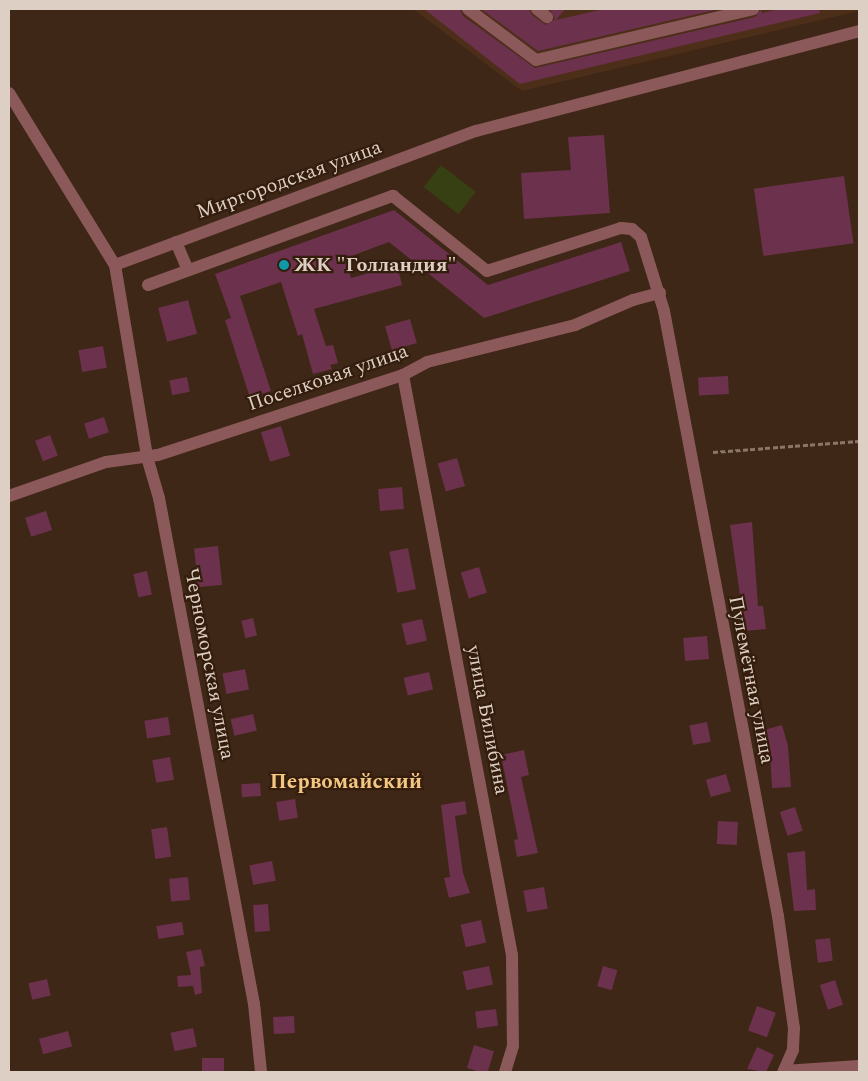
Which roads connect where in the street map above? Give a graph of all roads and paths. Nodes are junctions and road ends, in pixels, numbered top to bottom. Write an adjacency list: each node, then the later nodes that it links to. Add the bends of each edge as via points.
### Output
1 (468, 9): 3 (street, via 536,60)
2 (536, 9): 4 (street)
3 (753, 9)
4 (547, 17)
5 (859, 31): 7 (street, Миргородская улица, via 476,131)
6 (9, 93): 8 (street)
7 (176, 242): 8 (street, Миргородская улица); 9 (street)
8 (114, 265): 15 (street, Черноморская улица)
9 (188, 270): 10 (street); 11 (street, Пулемётная улица, via 393,196 487,271 621,228 632,229 642,237)
10 (148, 285)
11 (660, 293): 12 (street, Поселковая улица, via 575,324 427,362); 20 (street, Пулемётная улица, via 778,916 794,1028 793,1050)
12 (403, 375): 15 (street, Поселковая улица); 19 (street, улица Билибина, via 512,955 513,1046)
13 (859, 441): 14 (path)
14 (713, 452)
15 (147, 457): 16 (street, Поселковая улица, via 106,462); 18 (street, Черноморская улица, via 159,498 254,1004)
16 (9, 496)
17 (859, 1066): 20 (street)
18 (261, 1072)
19 (505, 1072)
20 (784, 1072)

